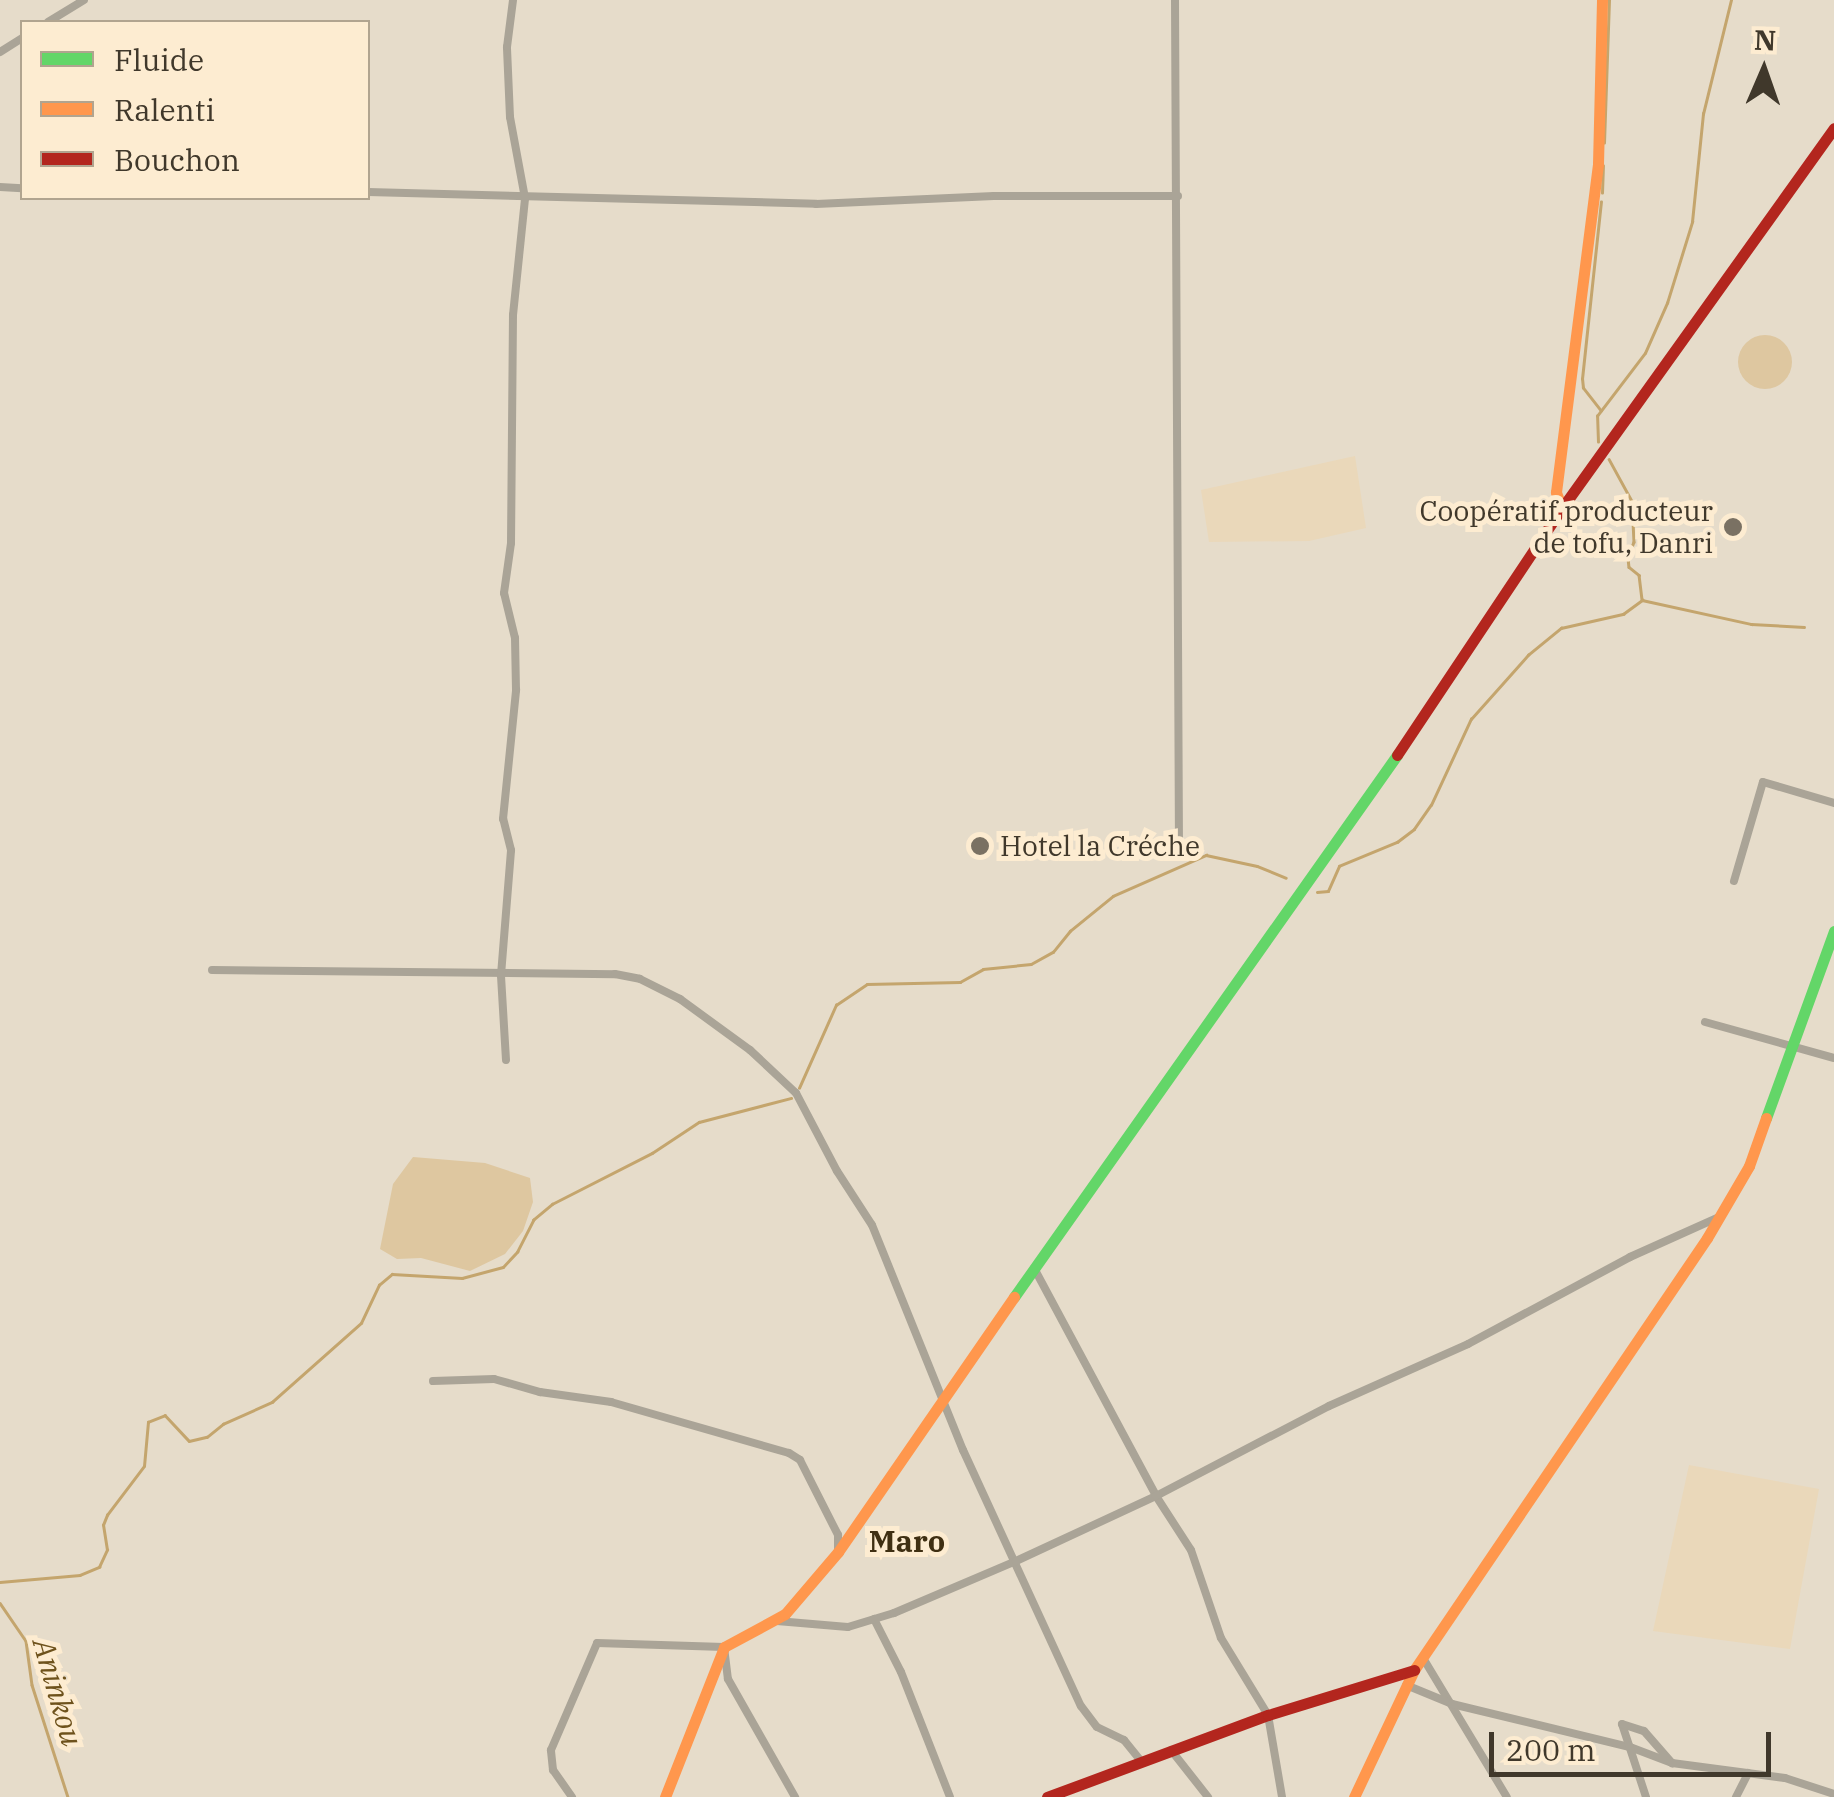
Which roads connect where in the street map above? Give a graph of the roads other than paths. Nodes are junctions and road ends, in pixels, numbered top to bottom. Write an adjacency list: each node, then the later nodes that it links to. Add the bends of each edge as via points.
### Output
1 (84, 0): 5 (street)
2 (513, 0): 9 (street, via 510,117)
3 (1175, 0): 8 (street)
4 (1602, 0): 10 (street, via 1598,164 1556,492)
5 (51, 20)
6 (1834, 128): 10 (street)
7 (370, 192): 9 (street)
8 (1178, 196): 9 (street, via 816,204); 12 (street)
9 (524, 198): 16 (street, via 513,315 511,543 504,592 515,638 516,690 503,819 511,850)
10 (1562, 508): 22 (street, via 1330,853)
11 (1834, 803): 13 (street, via 1763,782)
12 (1180, 854)
13 (1734, 881)
14 (1834, 932): 18 (street)
15 (212, 970): 16 (street)
16 (502, 975): 20 (street); 24 (street, via 640,979 680,999 778,1075 796,1093 872,1225)
17 (1704, 1022): 18 (street)
18 (1792, 1047): 19 (street); 21 (street, via 1750,1166)
19 (1834, 1058)
20 (506, 1060)
21 (1719, 1217): 25 (street); 31 (street)
22 (1034, 1268): 24 (street); 25 (street)
23 (433, 1381): 26 (street, via 494,1379 611,1402 789,1453 800,1460 838,1536)
24 (945, 1402): 26 (street); 27 (street)
25 (1156, 1496): 27 (street); 35 (street, via 1191,1550 1221,1638)
26 (838, 1552): 29 (street)
27 (1016, 1561): 28 (street); 38 (street, via 1081,1706)
28 (874, 1619): 29 (street, via 848,1627); 45 (street)
29 (777, 1620): 30 (street)
30 (724, 1647): 42 (street, via 597,1643 551,1750 554,1770); 43 (street); 44 (street, via 728,1679)
31 (1424, 1658): 32 (street); 34 (street)
32 (1414, 1670): 33 (street); 35 (street)
33 (1406, 1685): 34 (street); 49 (street)
34 (1452, 1704): 36 (street); 50 (street)
35 (1268, 1715): 37 (street); 48 (street)
36 (1630, 1748): 39 (street); 39 (street, via 1622,1724 1644,1731); 51 (street)
37 (1171, 1750): 38 (street); 47 (street)
38 (1140, 1760): 46 (street)
39 (1672, 1763): 40 (street)
40 (1748, 1773): 41 (street); 52 (street)
41 (1834, 1794)
42 (572, 1797)
43 (664, 1797)
44 (794, 1797)
45 (950, 1797)
46 (1049, 1797)
47 (1208, 1797)
48 (1282, 1797)
49 (1354, 1797)
50 (1508, 1797)
51 (1646, 1797)
52 (1736, 1797)

